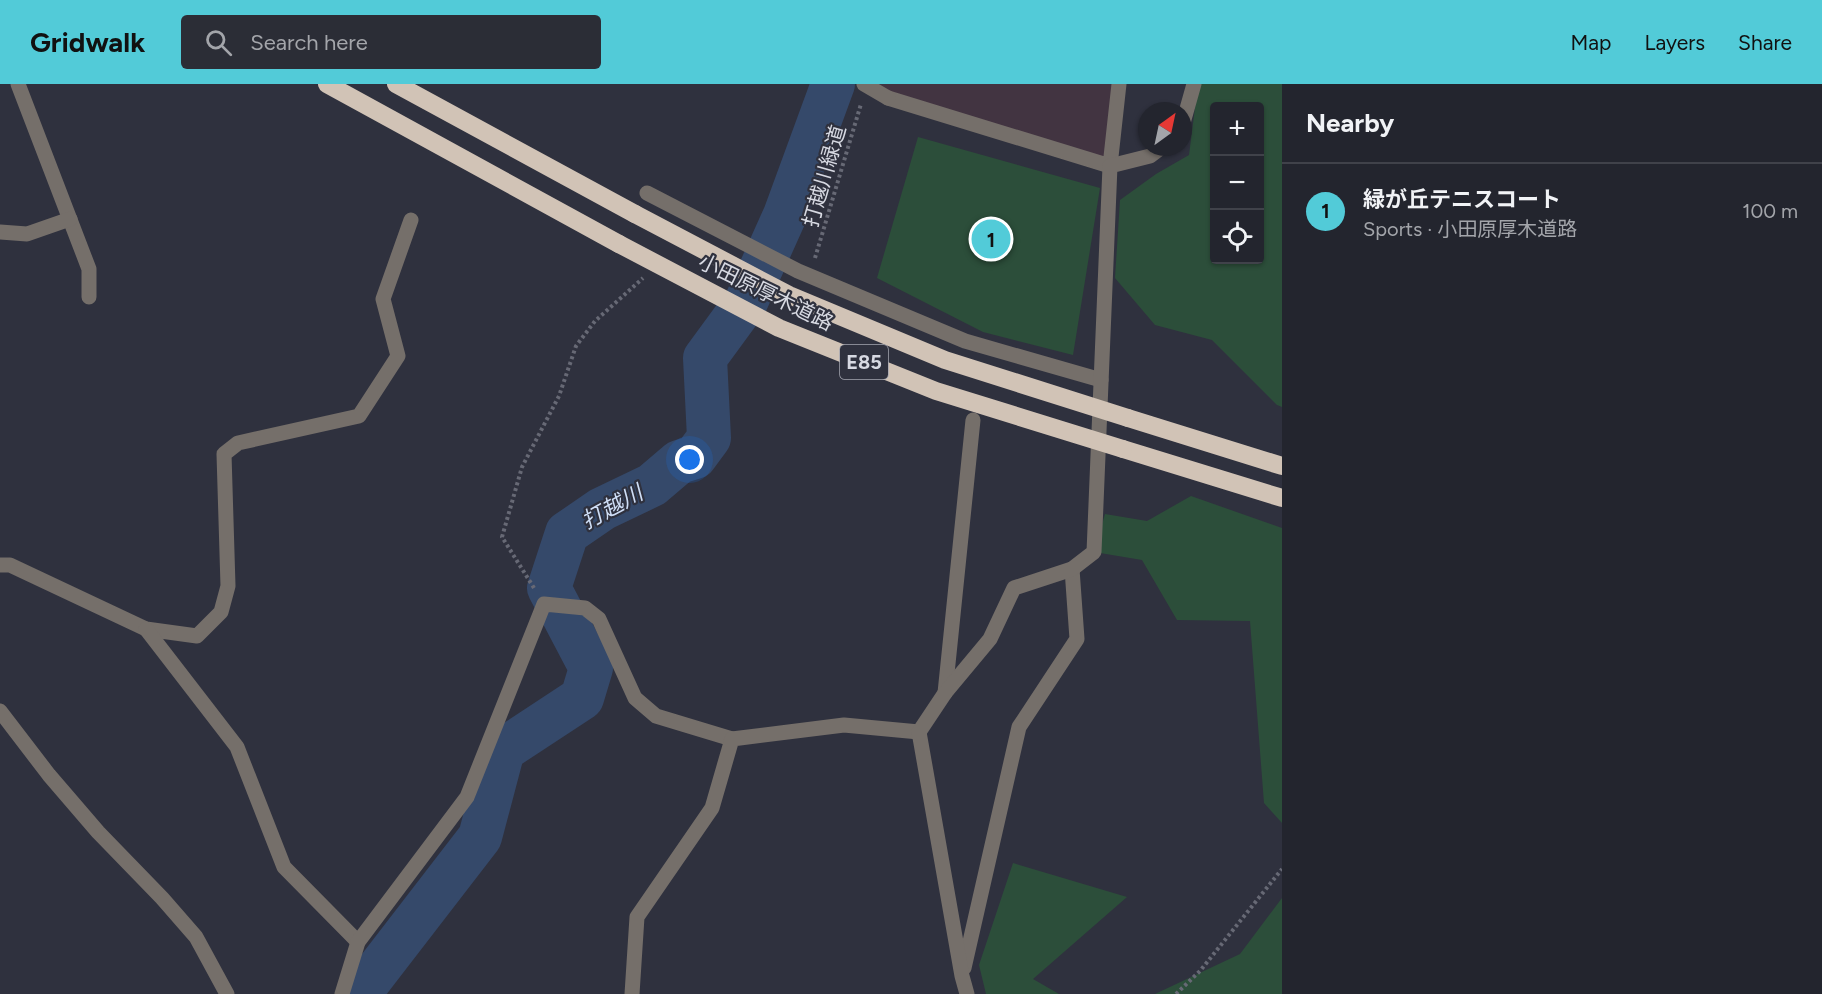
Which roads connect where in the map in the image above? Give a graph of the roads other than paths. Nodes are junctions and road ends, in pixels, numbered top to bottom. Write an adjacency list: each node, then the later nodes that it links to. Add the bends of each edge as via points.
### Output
1 (18, 84): 11 (street)
2 (327, 84): 18 (highway, 小田原厚木道路 / E85, bridge, via 619,244 790,332 936,391)
3 (396, 84): 17 (highway, 小田原厚木道路 / E85, bridge, via 789,295 945,360)
4 (1119, 84): 9 (street)
5 (1194, 84): 7 (street)
6 (863, 90): 9 (street, bridge)
7 (1189, 102)
8 (1150, 156): 9 (street)
9 (1110, 166): 15 (street)
10 (647, 193): 15 (street, via 804,273 965,340)
11 (70, 219): 13 (street, via 27,234); 14 (street, via 89,269)
12 (411, 220): 21 (street, via 383,299 398,356 359,416 238,443 224,454 228,586 221,612 197,636)
13 (0, 232)
14 (89, 297)
15 (1101, 380): 20 (street, via 1094,552)
16 (972, 420): 22 (street)
17 (1282, 466)
18 (1282, 498)
19 (0, 565): 21 (street, via 10,565)
20 (1072, 568): 22 (street, via 1014,588 990,639); 27 (street, via 1077,639 1019,727)
21 (146, 629): 26 (street, via 237,747 284,867)
22 (945, 693): 24 (street)
23 (0, 711): 28 (street, via 91,824 196,937)
24 (920, 732): 25 (street, via 844,725); 27 (street)
25 (732, 739): 26 (street, via 656,716 635,698 600,619 585,608 544,604 466,797); 30 (street, via 712,808 637,917)
26 (358, 942): 29 (street)
27 (962, 976): 31 (street)
28 (226, 994)
29 (342, 994)
30 (632, 994)
31 (967, 994)

